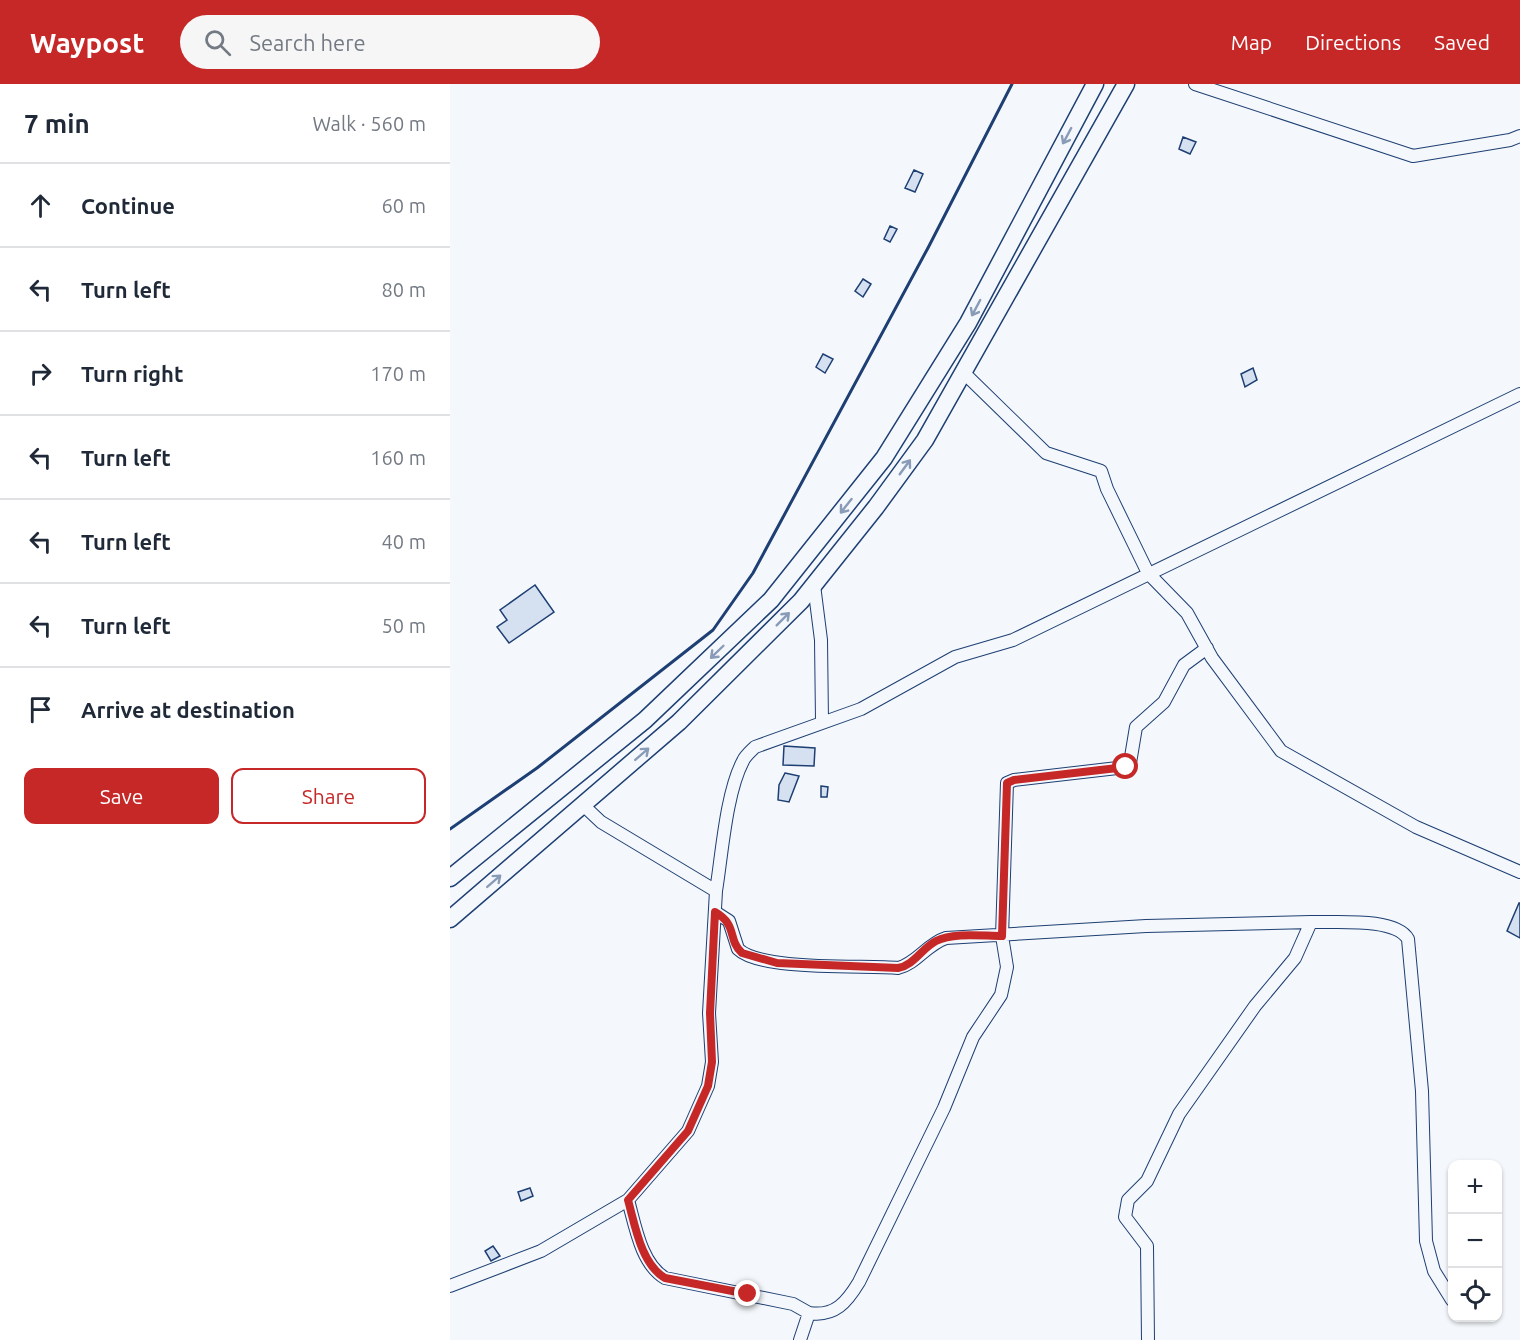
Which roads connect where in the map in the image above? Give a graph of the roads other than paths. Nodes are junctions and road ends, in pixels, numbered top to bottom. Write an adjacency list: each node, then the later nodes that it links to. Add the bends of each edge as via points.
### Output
1 (1095, 84): 13 (main road, one-way to 13, via 968,322 884,458 771,600 645,720)
2 (1126, 84): 5 (main road)
3 (1195, 84): 4 (street, via 1413,156)
4 (1520, 136)
5 (963, 372): 7 (street, via 1046,453 1101,471); 8 (main road, one-way to 5, via 925,440)
6 (1520, 394): 7 (street)
7 (1148, 573): 9 (street, via 1187,613); 10 (street, via 1013,640 956,657 861,709)
8 (814, 585): 10 (street, via 821,640); 11 (main road, one-way to 8, via 679,722)
9 (1207, 648): 12 (street, via 1281,751 1416,827); 18 (street, via 1184,665 1164,702 1136,727 1126,767 1007,783)
10 (822, 721): 14 (street, via 755,747 743,759)
11 (583, 805): 14 (street, via 601,822); 16 (main road, one-way to 11)
12 (1520, 872)
13 (450, 878)
14 (716, 891): 15 (street)
15 (715, 912): 18 (street, via 729,921 735,944 742,953 777,963 898,968 946,938); 19 (street, via 712,1062 708,1086 688,1131)
16 (450, 919)
17 (1311, 922): 18 (street, via 1146,926); 21 (street, via 1389,925 1408,939 1422,1091 1426,1241 1434,1271); 24 (street, via 1295,958 1255,1006 1179,1114 1147,1181 1128,1200 1125,1217 1147,1246)
18 (1002, 936): 22 (street, via 1007,967 1001,995 973,1036 944,1108 868,1267 844,1305 825,1313)
19 (628, 1200): 20 (street, via 541,1251); 22 (street, via 643,1248 656,1273 682,1282 793,1304)
20 (450, 1286)
21 (1448, 1294)
22 (809, 1312): 23 (street)
23 (800, 1340)
24 (1148, 1340)

